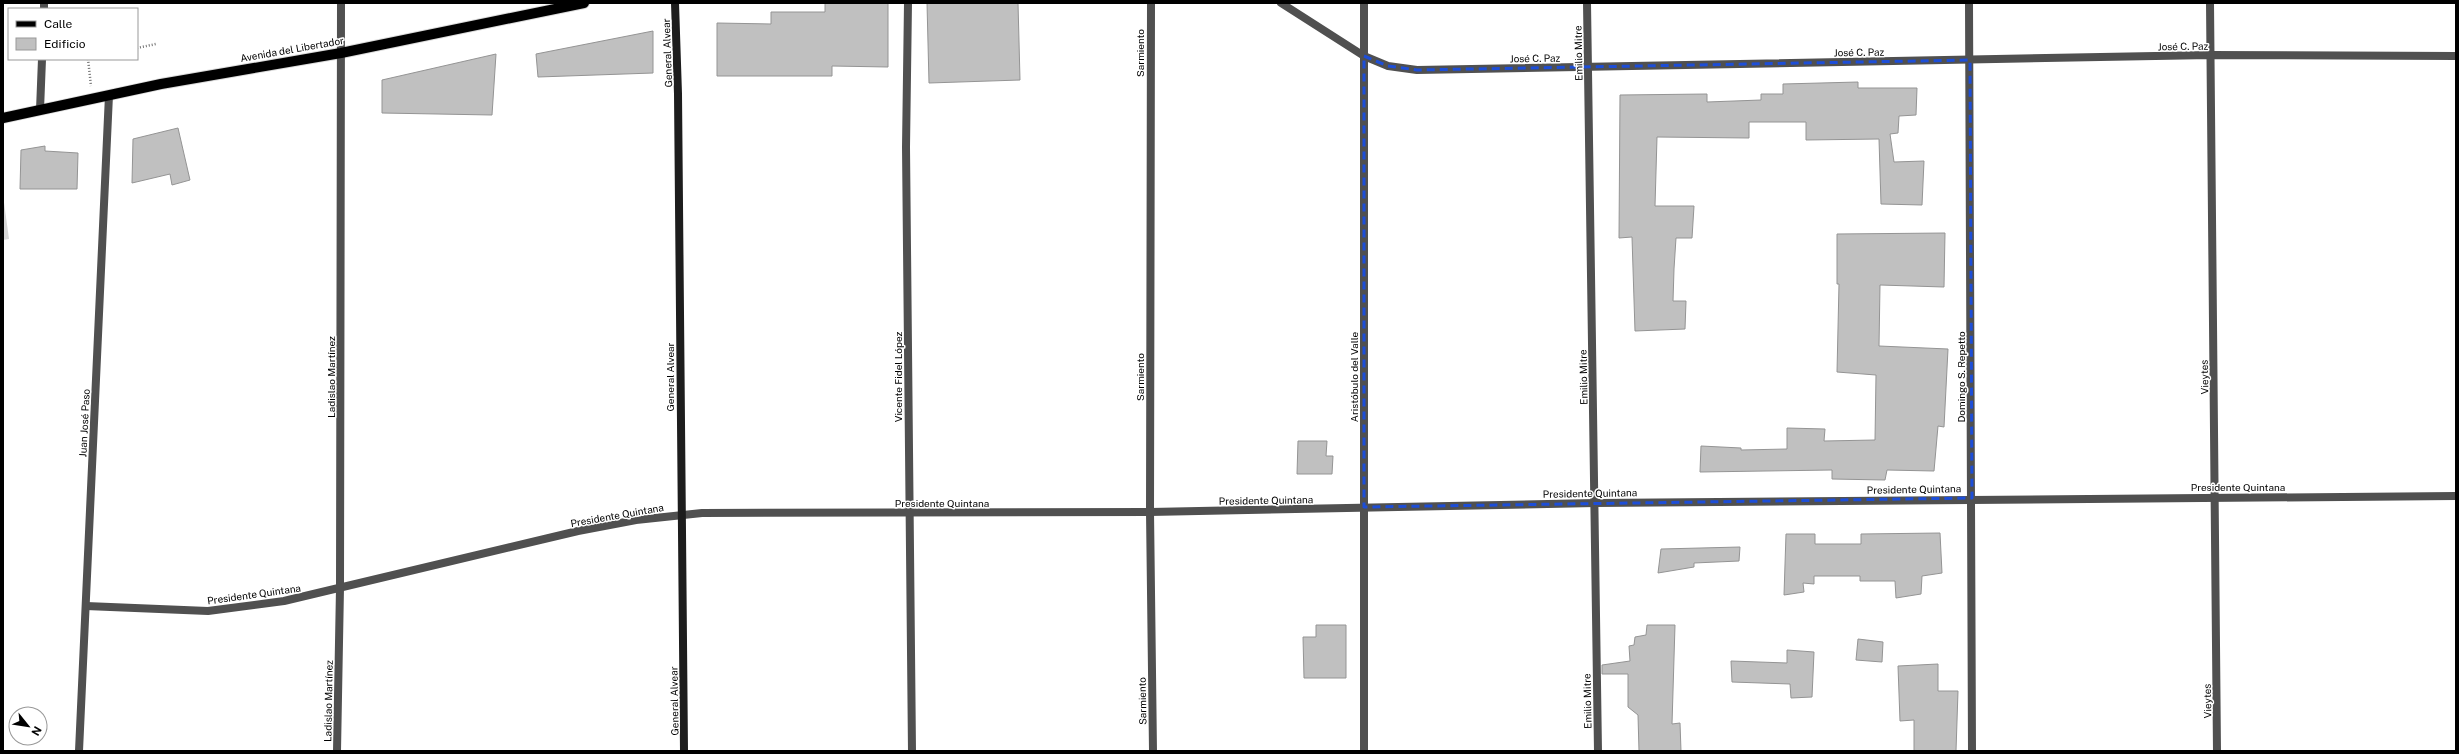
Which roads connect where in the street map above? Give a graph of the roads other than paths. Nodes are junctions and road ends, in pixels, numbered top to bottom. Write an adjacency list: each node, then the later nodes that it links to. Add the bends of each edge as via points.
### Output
1 (341, 3): 11 (street, Ladislao Martínez)
2 (584, 3): 11 (main road, Avenida del Libertador)
3 (675, 3): 28 (street, General Alvear)
4 (908, 3): 27 (street, Vicente Fidel López, via 906,147)
5 (1151, 3): 26 (street, Sarmiento)
6 (1281, 3): 13 (street, José C. Paz)
7 (1364, 3): 13 (street, Aristóbulo del Valle)
8 (1587, 3): 17 (street, Emilio Mitre)
9 (1969, 3): 16 (street, Domingo S. Repetto)
10 (2210, 3): 12 (street, Vieytes)
11 (341, 53): 18 (main road, Avenida del Libertador); 29 (street, Ladislao Martínez)
12 (2210, 55): 14 (street, José C. Paz); 16 (street, José C. Paz); 22 (street, Vieytes)
13 (1364, 56): 17 (street, José C. Paz, via 1388,66 1418,70); 25 (street, Aristóbulo del Valle)
14 (2456, 56)
15 (42, 60): 19 (street)
16 (1970, 60): 17 (street, José C. Paz); 23 (street, Domingo S. Repetto)
17 (1588, 66): 24 (street, Emilio Mitre)
18 (109, 95): 19 (main road, Avenida del Libertador); 30 (street, Juan José Paso)
19 (40, 110): 20 (main road, Avenida del Libertador)
20 (3, 118)
21 (2456, 496): 22 (street, Presidente Quintana)
22 (2215, 497): 23 (street, Presidente Quintana); 39 (street, Vieytes)
23 (1972, 498): 24 (street, Presidente Quintana); 38 (street, Domingo S. Repetto)
24 (1595, 503): 25 (street, Presidente Quintana); 37 (street, Emilio Mitre)
25 (1364, 507): 26 (street, Presidente Quintana); 36 (street, Aristóbulo del Valle)
26 (1150, 512): 27 (street, Presidente Quintana); 35 (street, Sarmiento)
27 (909, 513): 28 (street, Presidente Quintana); 34 (street, Vicente Fidel López)
28 (681, 515): 29 (street, Presidente Quintana, via 578,531); 33 (street, General Alvear)
29 (340, 588): 30 (street, Presidente Quintana, via 284,601 208,611); 32 (street, Ladislao Martínez)
30 (86, 606): 31 (street, Juan José Paso)
31 (79, 751)
32 (337, 751)
33 (684, 751)
34 (912, 751)
35 (1153, 751)
36 (1364, 751)
37 (1598, 751)
38 (1972, 751)
39 (2217, 751)

